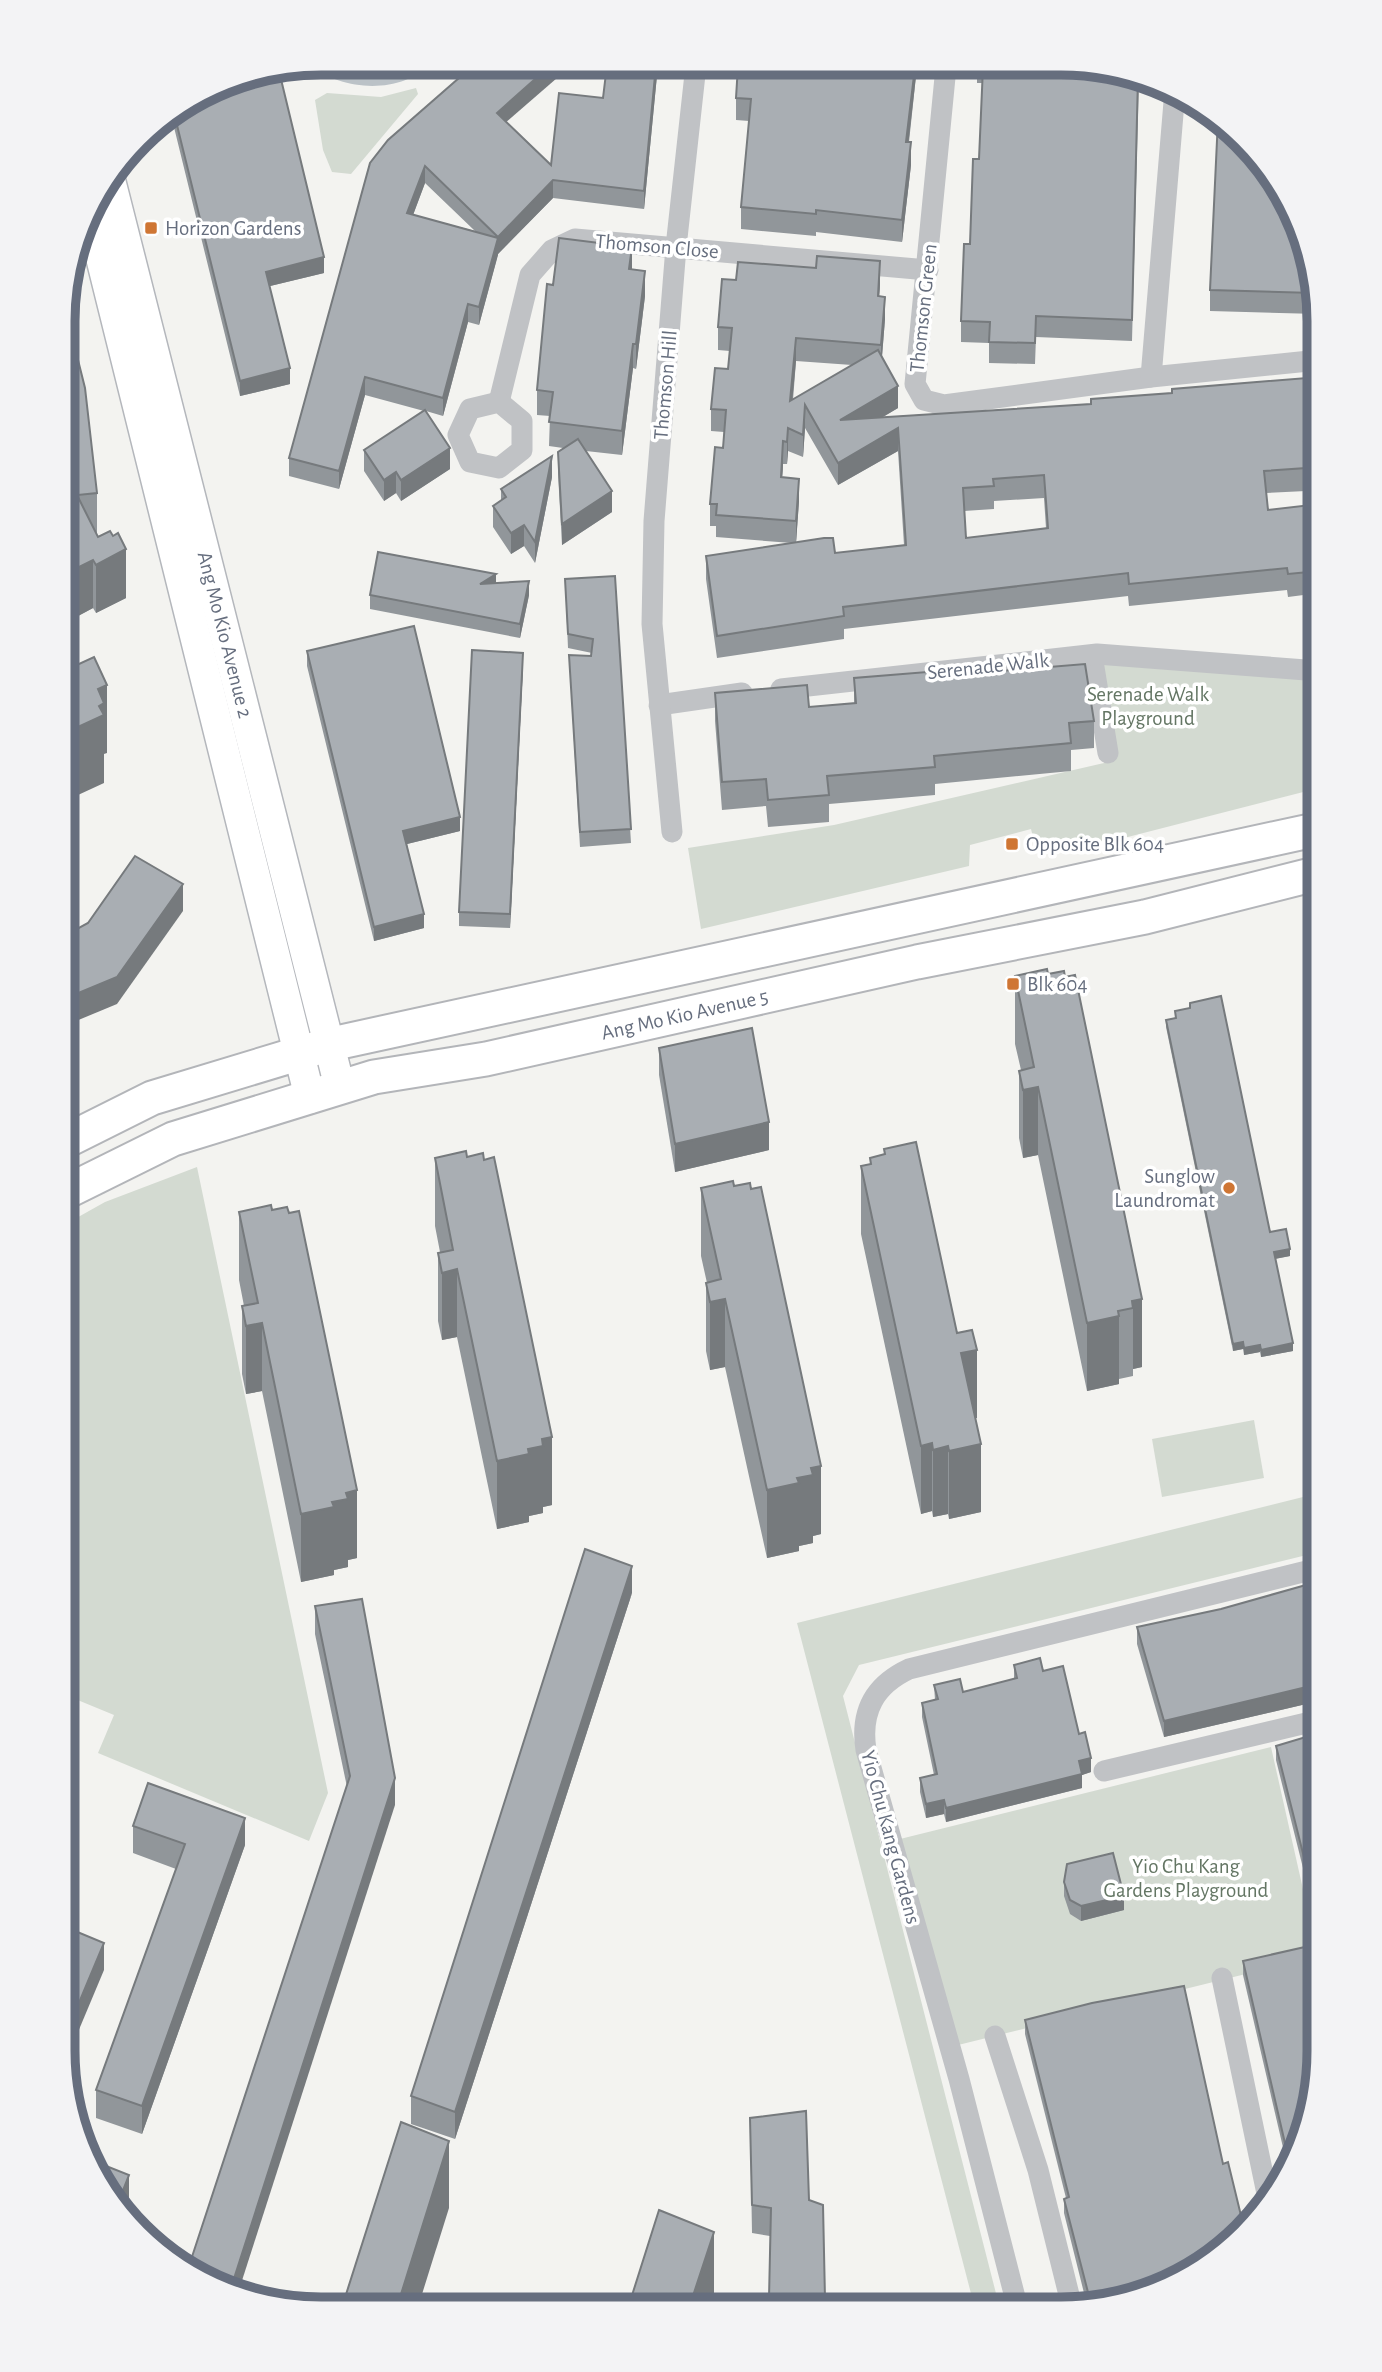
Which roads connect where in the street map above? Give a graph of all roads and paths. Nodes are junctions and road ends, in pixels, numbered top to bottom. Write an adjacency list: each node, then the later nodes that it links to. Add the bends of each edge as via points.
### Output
1 (694, 75): 6 (street, Thomson Hill)
2 (945, 75): 7 (street, Thomson Green)
3 (1174, 103): 9 (street)
4 (113, 191): 11 (main road, Ang Mo Kio Avenue 2)
5 (94, 227): 11 (main road, Ang Mo Kio Avenue 2)
6 (676, 247): 7 (street, Thomson Close); 10 (street, Thomson Close, via 575,239 552,250 530,275); 14 (street, Thomson Hill, via 654,521 652,624)
7 (928, 270): 9 (street, Thomson Green, via 915,384 924,400 944,405)
8 (1307, 361): 9 (street, Thomson Green)
9 (1152, 377)
10 (499, 402)
11 (208, 629): 19 (main road, Ang Mo Kio Avenue 2)
12 (1092, 655): 13 (street, Serenade Walk); 14 (street, Serenade Walk); 15 (street)
13 (1307, 670)
14 (659, 705): 16 (street)
15 (1108, 753)
16 (672, 832)
17 (1307, 832): 19 (main road, Ang Mo Kio Avenue 5)
18 (1307, 876): 20 (main road, Ang Mo Kio Avenue 5, via 1145,917 917,961 486,1059 374,1077)
19 (312, 1049): 20 (main road, Ang Mo Kio Avenue 2); 21 (main road, Ang Mo Kio Avenue 5, via 152,1098)
20 (325, 1093): 22 (main road, Ang Mo Kio Avenue 5, via 173,1139)
21 (75, 1136)
22 (75, 1188)
23 (1306, 1571): 30 (street, Yio Chu Kang Gardens, via 909,1669 885,1682 868,1705 866,1750)
24 (1306, 1723): 25 (street)
25 (1104, 1771)
26 (1222, 1978): 28 (street)
27 (995, 2036): 29 (street, via 1038,2170)
28 (1266, 2186)
29 (1069, 2296)
30 (1015, 2297)

